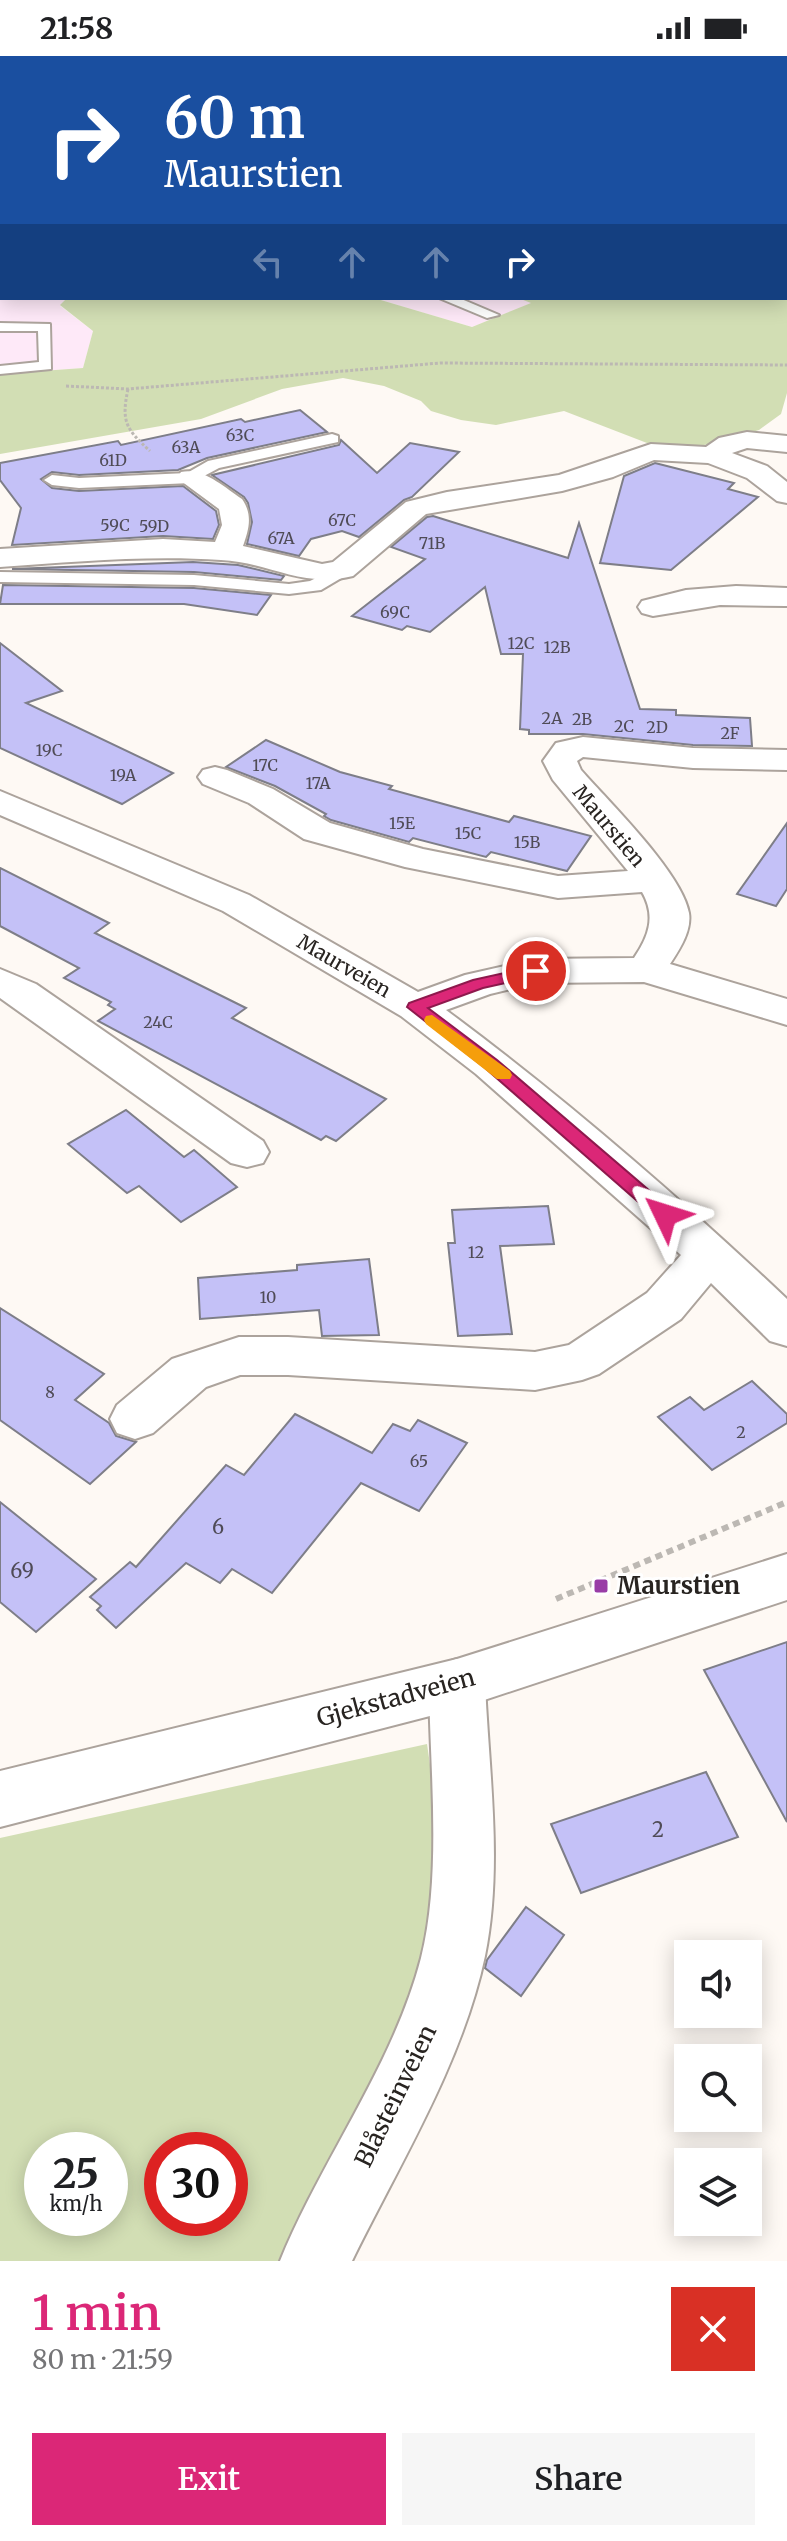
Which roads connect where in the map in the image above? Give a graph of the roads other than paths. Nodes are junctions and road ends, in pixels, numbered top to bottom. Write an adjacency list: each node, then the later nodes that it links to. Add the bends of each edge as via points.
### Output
1 (451, 300): 2 (lane)
2 (492, 315)
3 (0, 327): 4 (lane, via 45,327 46,366)
4 (0, 370)
5 (332, 439): 8 (lane, via 214,464)
6 (787, 444): 7 (street, via 745,439 724,443)
7 (712, 455): 10 (street, via 757,472); 13 (street, via 651,452 562,483 416,508)
8 (191, 478): 9 (lane); 11 (street, via 232,505 236,525)
9 (52, 480)
10 (787, 495)
11 (226, 551): 12 (street, via 163,548); 13 (street, via 322,573)
12 (0, 558)
13 (342, 570): 14 (lane, via 315,586 289,589 194,580)
14 (0, 577)
15 (787, 597): 16 (street, via 704,595)
16 (653, 607)
17 (787, 760): 20 (street, Maurstien, via 568,750 560,761 565,773)
18 (215, 777): 20 (street, via 261,796 317,831 418,859 558,887)
19 (0, 802): 23 (street, Maurveien, via 236,903)
20 (654, 880): 21 (street, Maurstien, via 670,912 666,939)
21 (646, 970): 23 (street, via 536,971); 24 (street)
22 (0, 981): 25 (street)
23 (415, 1007): 26 (street, Maurveien, via 491,1064)
24 (787, 1012)
25 (247, 1152)
26 (709, 1253): 27 (street, Maurveien); 28 (street, via 664,1306 582,1361 535,1371 239,1356 189,1373)
27 (787, 1328)
28 (135, 1419)
29 (787, 1577): 30 (street, Gjekstadveien)
30 (457, 1684): 31 (street, Gjekstadveien); 32 (street, Blåsteinveien, via 463,1885 453,1956 428,2037)
31 (0, 1799)
32 (315, 2261)

